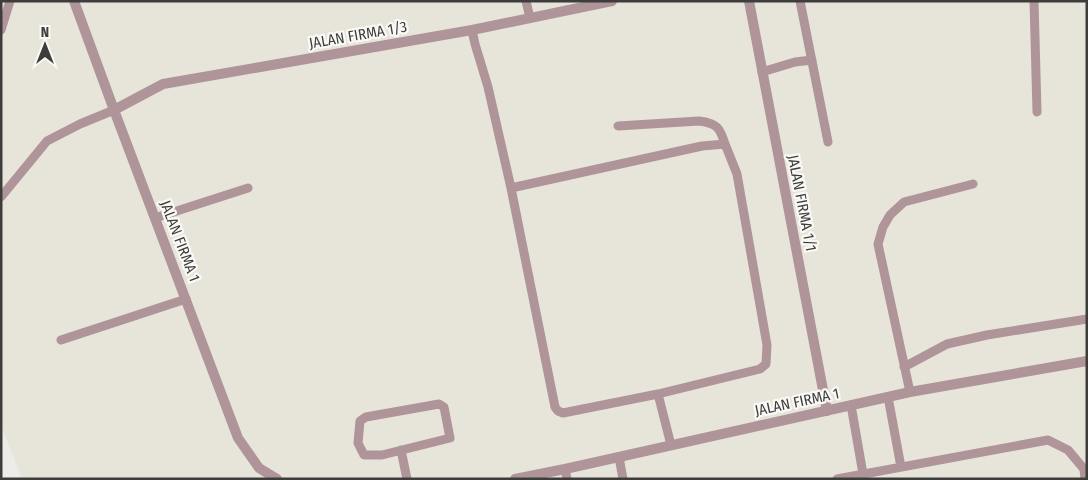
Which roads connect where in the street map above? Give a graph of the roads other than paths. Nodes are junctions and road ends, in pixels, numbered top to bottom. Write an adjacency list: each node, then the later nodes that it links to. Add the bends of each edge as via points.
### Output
1 (10, 1): 9 (lane)
2 (74, 1): 13 (street, JALAN FIRMA 1)
3 (526, 1): 8 (lane)
4 (612, 1): 8 (street, JALAN FIRMA 1/3)
5 (749, 1): 12 (street, JALAN FIRMA 1/1)
6 (800, 1): 11 (lane)
7 (1034, 1): 14 (lane)
8 (530, 18): 10 (street, JALAN FIRMA 1/3)
9 (1, 30)
10 (472, 30): 13 (street, JALAN FIRMA 1/3, via 163,84); 20 (lane)
11 (812, 60): 12 (lane); 16 (lane)
12 (762, 72): 32 (street, JALAN FIRMA 1/1)
13 (114, 110): 21 (lane, via 47,141); 22 (street, JALAN FIRMA 1)
14 (1037, 112)
15 (618, 126): 17 (lane, via 710,122 720,129)
16 (828, 142)
17 (725, 144): 20 (lane, via 702,146); 29 (lane, via 737,174 767,345 766,364 760,369)
18 (973, 184): 27 (lane, via 904,202 883,227 878,244)
19 (248, 188): 22 (lane)
20 (511, 188): 29 (lane, via 555,407 564,413)
21 (1, 197)
22 (155, 218): 23 (street, JALAN FIRMA 1)
23 (186, 299): 25 (lane); 39 (street, JALAN FIRMA 1, via 238,438 259,468)
24 (1087, 319): 27 (lane, via 947,344)
25 (61, 340)
26 (1087, 361): 28 (street, JALAN FIRMA 1)
27 (904, 367): 28 (lane)
28 (910, 392): 30 (street, JALAN FIRMA 1)
29 (658, 394): 33 (lane)
30 (888, 397): 31 (street, JALAN FIRMA 1); 36 (lane)
31 (851, 405): 32 (street, JALAN FIRMA 1); 38 (lane)
32 (827, 410): 33 (street, JALAN FIRMA 1)
33 (671, 445): 35 (street, JALAN FIRMA 1)
34 (401, 450): 34 (lane, via 364,455 358,443 360,420 439,404 444,407 450,438); 40 (lane)
35 (619, 457): 37 (street, JALAN FIRMA 1); 42 (lane)
36 (901, 467): 38 (lane); 44 (lane, via 1048,440 1068,450 1084,469)
37 (566, 474): 41 (street, JALAN FIRMA 1)
38 (863, 474): 43 (lane)
39 (277, 479)
40 (407, 479)
41 (516, 479)
42 (624, 479)
43 (837, 479)
44 (1085, 479)

